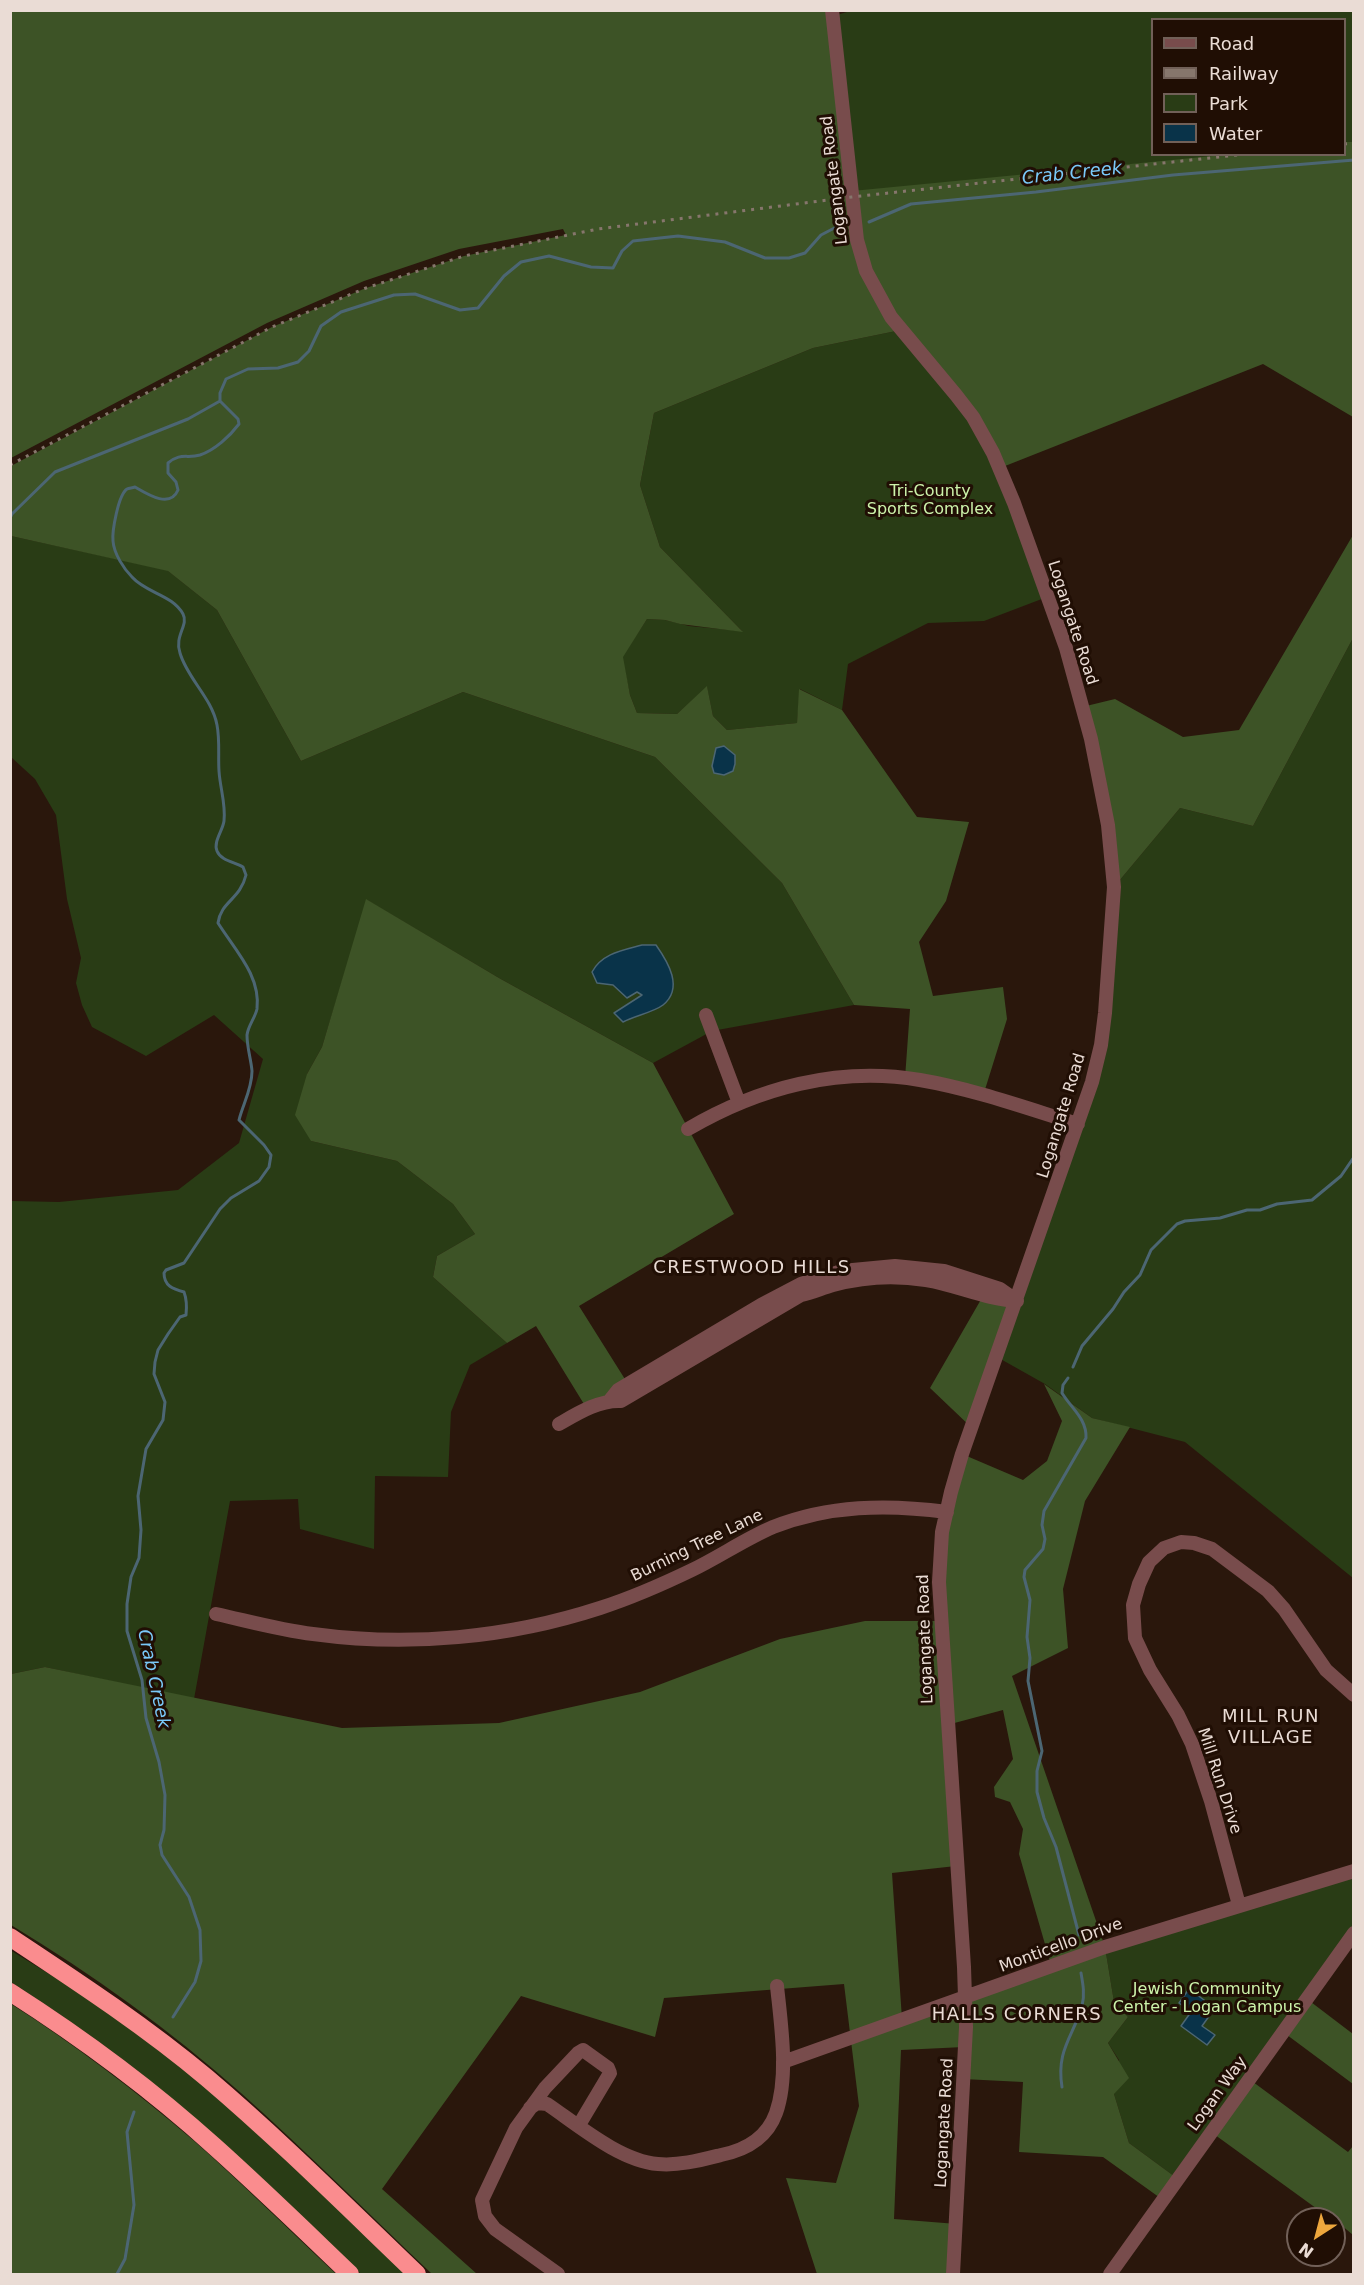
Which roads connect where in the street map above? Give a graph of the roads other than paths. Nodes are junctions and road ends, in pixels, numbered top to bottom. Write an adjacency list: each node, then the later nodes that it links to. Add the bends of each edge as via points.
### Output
1 (832, 10): 4 (street, Logangate Road, via 857,240 866,271 891,317 973,417 993,453 1066,648 1091,740 1108,825 1113,896 1101,1045)
2 (706, 1015): 3 (street)
3 (739, 1103): 4 (street, via 811,1081 888,1077 949,1086); 5 (street)
4 (1078, 1124): 6 (street, Logangate Road)
5 (688, 1129)
6 (1017, 1301): 7 (street, via 1000,1289 919,1267 842,1271 809,1281 799,1291 761,1305 618,1390 610,1400); 8 (street, Logangate Road, via 962,1454)
7 (559, 1424)
8 (946, 1512): 9 (street, Burning Tree Lane, via 874,1506 808,1516 770,1528 691,1570 601,1608 490,1634 427,1640 351,1638); 17 (street, Logangate Road, via 939,1600)
9 (216, 1614)
10 (1353, 1695): 12 (street, Mill Run Drive, via 1326,1670 1268,1591 1212,1549 1181,1542 1164,1548 1149,1562 1133,1605 1135,1638 1192,1744)
11 (1353, 1871): 12 (street, Monticello Drive)
12 (1239, 1905): 17 (street, Monticello Drive, via 1105,1947)
13 (1353, 1933): 25 (street, Logan Way)
14 (10, 1937): 22 (highway, via 115,2006 200,2073)
15 (777, 1986): 18 (street)
16 (10, 1992): 21 (highway, via 91,2046 154,2095)
17 (965, 1998): 18 (street, Monticello Drive); 24 (street, Logangate Road)
18 (783, 2062): 20 (street, via 771,2123 758,2140 731,2153 678,2164 652,2163 615,2149)
19 (530, 2108): 20 (street, via 537,2103 547,2104); 20 (street, via 584,2050 610,2073); 23 (street, via 484,2194 483,2208 495,2229)
20 (579, 2125)
21 (350, 2274)
22 (417, 2274)
23 (558, 2274)
24 (953, 2274)
25 (1110, 2274)

